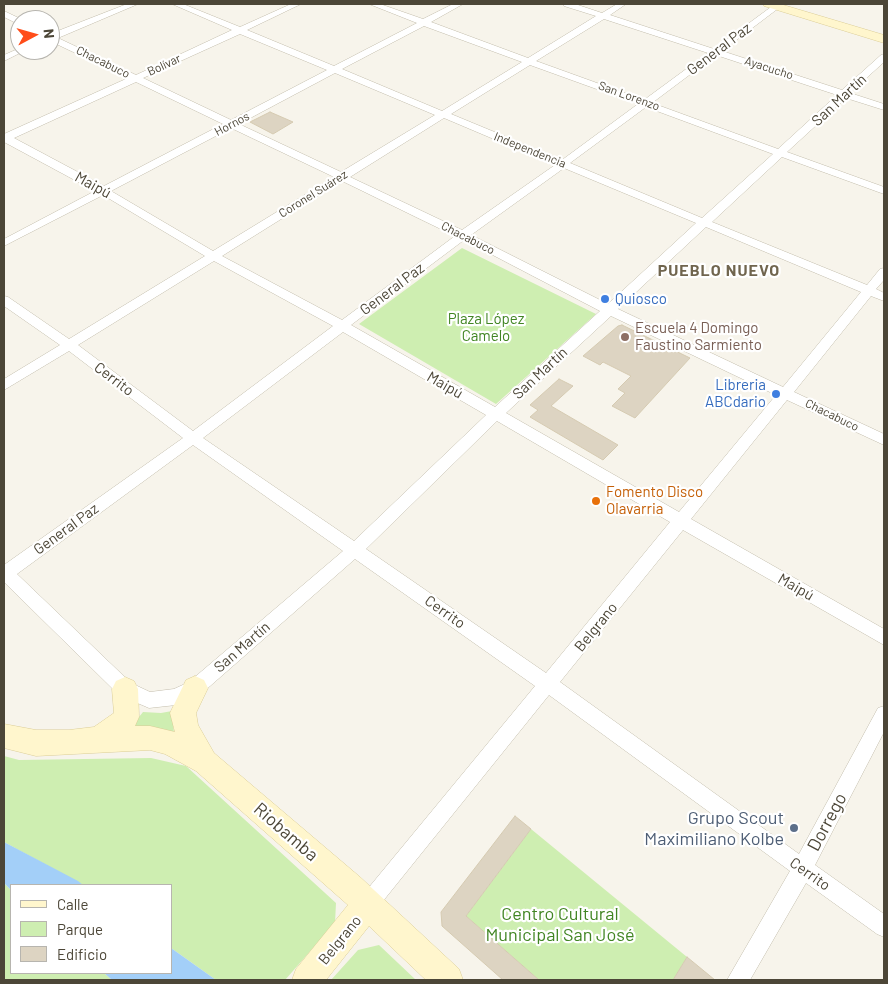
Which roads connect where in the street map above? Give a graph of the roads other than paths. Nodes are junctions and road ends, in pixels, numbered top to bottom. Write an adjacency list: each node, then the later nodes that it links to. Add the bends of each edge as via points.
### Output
1 (134, 4): 14 (street)
2 (176, 4): 12 (street, Independencia)
3 (298, 4): 12 (street, Bolívar)
4 (373, 4): 11 (street, San Lorenzo)
5 (459, 4): 11 (street, Hornos)
6 (568, 4): 10 (street, Ayacucho)
7 (622, 4): 10 (street, Coronel Suárez)
8 (791, 4): 13 (street)
9 (775, 5): 15 (street); 17 (street, General Paz)
10 (603, 15): 17 (street, Ayacucho); 19 (street, Coronel Suárez)
11 (424, 23): 19 (street, San Lorenzo); 20 (street, Hornos)
12 (240, 30): 20 (street, Independencia); 21 (street, Bolívar)
13 (884, 32)
14 (60, 34)
15 (884, 39)
16 (60, 43): 21 (street, Chacabuco)
17 (716, 51): 22 (street, Ayacucho); 23 (street, General Paz)
18 (884, 58): 22 (street, San Martín)
19 (529, 61): 23 (street, San Lorenzo); 25 (street, Coronel Suárez)
20 (334, 70): 25 (street, Independencia); 26 (street, Hornos)
21 (136, 78): 26 (street, Chacabuco); 27 (street, Bolívar)
22 (846, 94): 24 (street, Ayacucho); 28 (street, San Martín)
23 (647, 103): 28 (street, San Lorenzo); 29 (street, General Paz)
24 (884, 107)
25 (442, 114): 29 (street, Independencia); 30 (street, Coronel Suárez)
26 (232, 124): 30 (street, Chacabuco); 31 (street, Hornos)
27 (5, 138): 31 (street, Maipú)
28 (782, 153): 32 (street, San Lorenzo); 33 (street, San Martín)
29 (563, 164): 33 (street, Independencia); 34 (street, General Paz)
30 (342, 176): 34 (street, Chacabuco); 36 (street, Coronel Suárez)
31 (104, 191): 35 (street, Hornos); 36 (street, Maipú)
32 (884, 191)
33 (705, 222): 38 (street, Independencia); 40 (street, San Martín)
34 (463, 235): 40 (street, Chacabuco); 41 (street, General Paz)
35 (4, 243)
36 (213, 256): 41 (street, Maipú); 42 (street, Coronel Suárez)
37 (884, 272): 38 (street, Belgrano)
38 (877, 294): 44 (street, Belgrano)
39 (4, 300): 42 (street, Cerrito)
40 (609, 310): 44 (street, Chacabuco); 45 (street, San Martín)
41 (344, 326): 45 (street, Maipú); 46 (street, General Paz)
42 (69, 345): 43 (street, Coronel Suárez); 46 (street, Cerrito)
43 (4, 385)
44 (786, 392): 47 (street, Chacabuco); 48 (street, Belgrano)
45 (496, 414): 48 (street, Maipú); 49 (street, San Martín)
46 (193, 438): 49 (street, Cerrito); 50 (street, General Paz)
47 (884, 440)
48 (683, 520): 51 (street, Maipú); 52 (street, Belgrano)
49 (355, 550): 52 (street, Cerrito); 53 (street, San Martín)
50 (4, 573): 54 (street)
51 (884, 638)
52 (549, 685): 59 (street, Cerrito); 60 (street, Belgrano)
53 (195, 688): 54 (street, via 176,697 149,700); 58 (street, via 183,713 186,728)
54 (124, 689): 57 (street, via 126,717 120,725)
55 (884, 714): 59 (street, Dorrego)
56 (4, 736): 57 (street, Riobamba, via 36,743)
57 (98, 739): 58 (street, Riobamba, via 150,738 168,742)
58 (205, 762): 60 (street, Riobamba)
59 (802, 869): 61 (street, Cerrito); 64 (street, Dorrego)
60 (368, 904): 62 (street, Belgrano); 63 (street, Riobamba)
61 (884, 927)
62 (313, 973)
63 (448, 980)
64 (738, 980)

